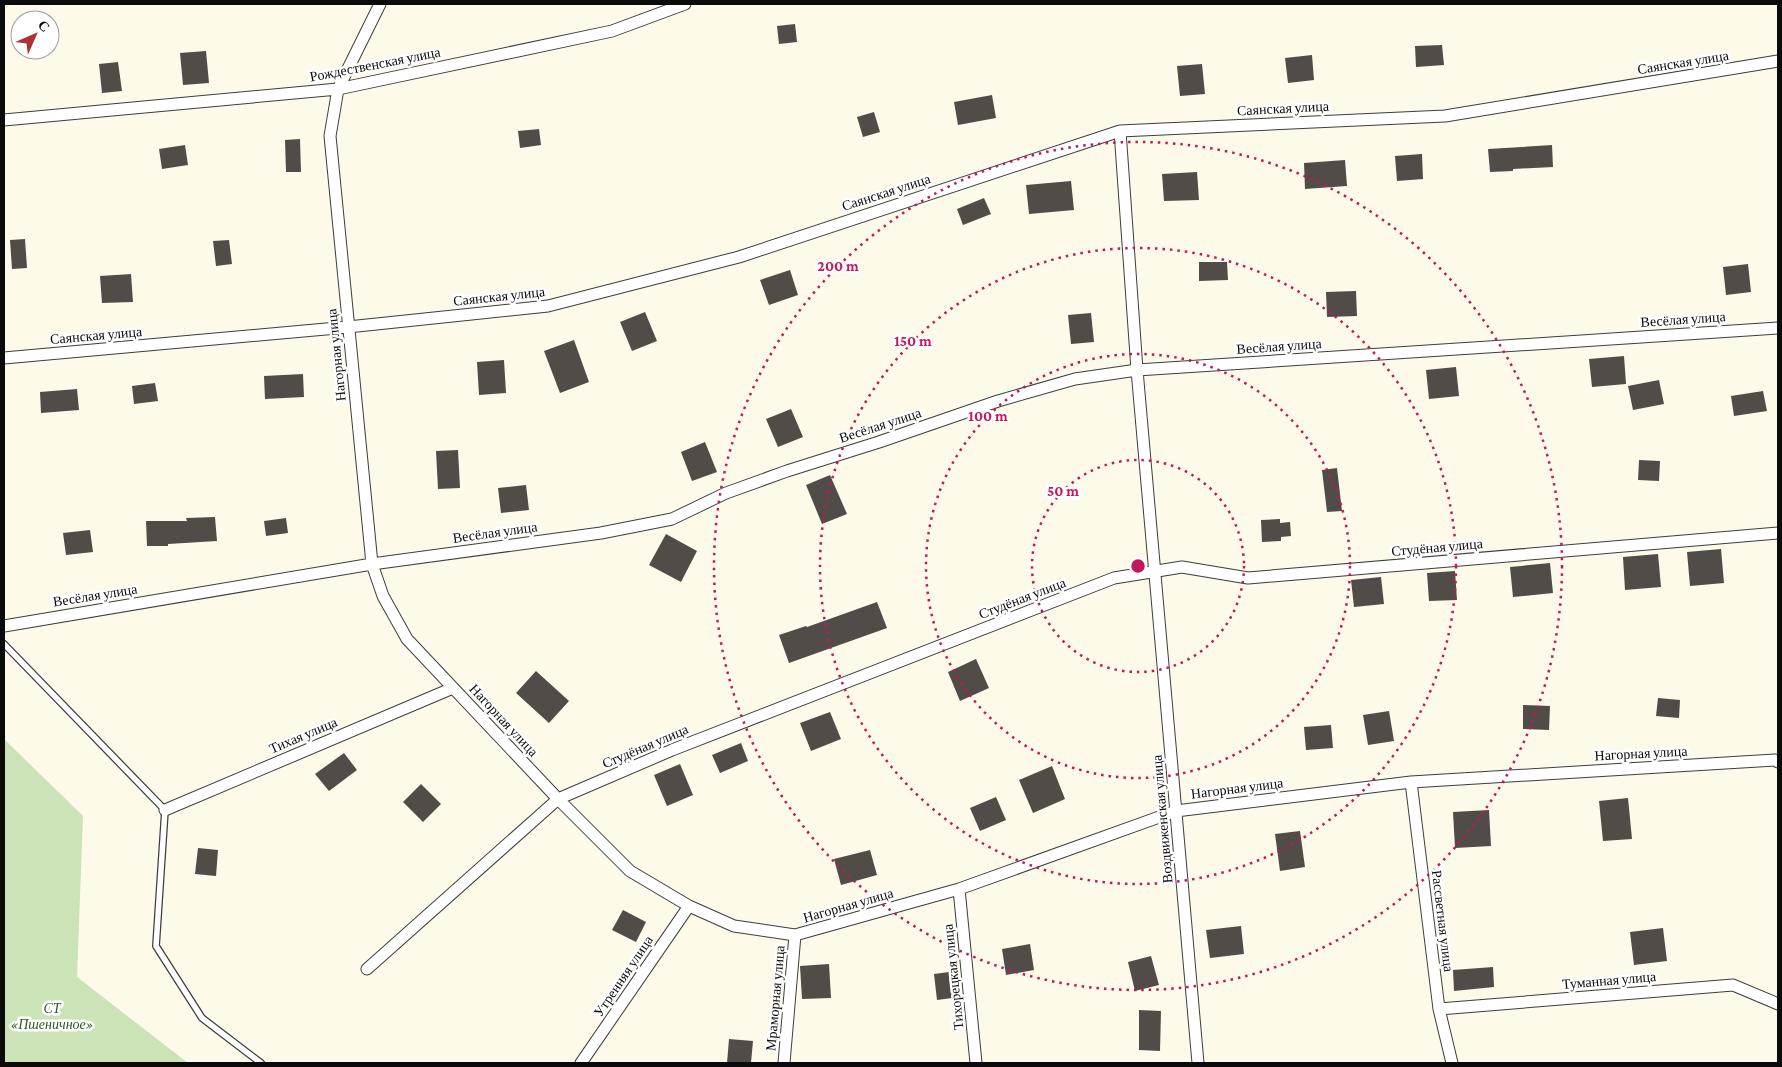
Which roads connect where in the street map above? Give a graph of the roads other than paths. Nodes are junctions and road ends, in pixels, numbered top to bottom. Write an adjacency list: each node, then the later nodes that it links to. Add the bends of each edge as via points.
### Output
1 (380, 4): 4 (street, Нагорная улица)
2 (685, 4): 4 (street, Рождественская улица, via 612,31)
3 (1778, 61): 6 (street, Саянская улица, via 1445,116)
4 (338, 89): 5 (street, Рождественская улица); 7 (street, Нагорная улица, via 330,136)
5 (4, 120)
6 (1120, 131): 7 (street, Саянская улица, via 739,257 548,306); 10 (street, Воздвиженская улица)
7 (348, 327): 9 (street, Саянская улица); 12 (street, Нагорная улица)
8 (1778, 328): 10 (street, Весёлая улица)
9 (4, 358)
10 (1137, 370): 12 (street, Весёлая улица, via 1075,379 998,401 786,471 726,493 672,520 601,533); 13 (street, Воздвиженская улица)
11 (1778, 533): 13 (street, Студёная улица, via 1248,578 1182,567)
12 (372, 564): 14 (street, Весёлая улица); 16 (street, Нагорная улица, via 383,596 407,639)
13 (1155, 572): 19 (street, Студёная улица, via 1114,578 682,746); 21 (street, Воздвиженская улица)
14 (4, 626)
15 (4, 644): 20 (lane)
16 (453, 688): 19 (street, Нагорная улица); 20 (street, Тихая улица)
17 (1777, 758): 18 (street, Нагорная улица)
18 (1411, 782): 21 (street, Нагорная улица); 27 (street, Рассветная улица)
19 (558, 799): 23 (street, Нагорная улица, via 630,871); 25 (street, Студёная улица)
20 (165, 810): 28 (lane, via 156,946 202,1018)
21 (1176, 810): 22 (street, Нагорная улица); 32 (street, Воздвиженская улица)
22 (959, 888): 24 (street, Нагорная улица); 31 (street, Тихорецкая улица)
23 (689, 906): 24 (street, Нагорная улица, via 734,926); 29 (street, Утренняя улица)
24 (795, 935): 30 (street, Мраморная улица)
25 (368, 969)
26 (1778, 1004): 27 (street, Туманная улица, via 1733,985)
27 (1439, 1009): 33 (street, Рассветная улица)
28 (261, 1063)
29 (581, 1063)
30 (784, 1063)
31 (976, 1063)
32 (1198, 1063)
33 (1452, 1063)

